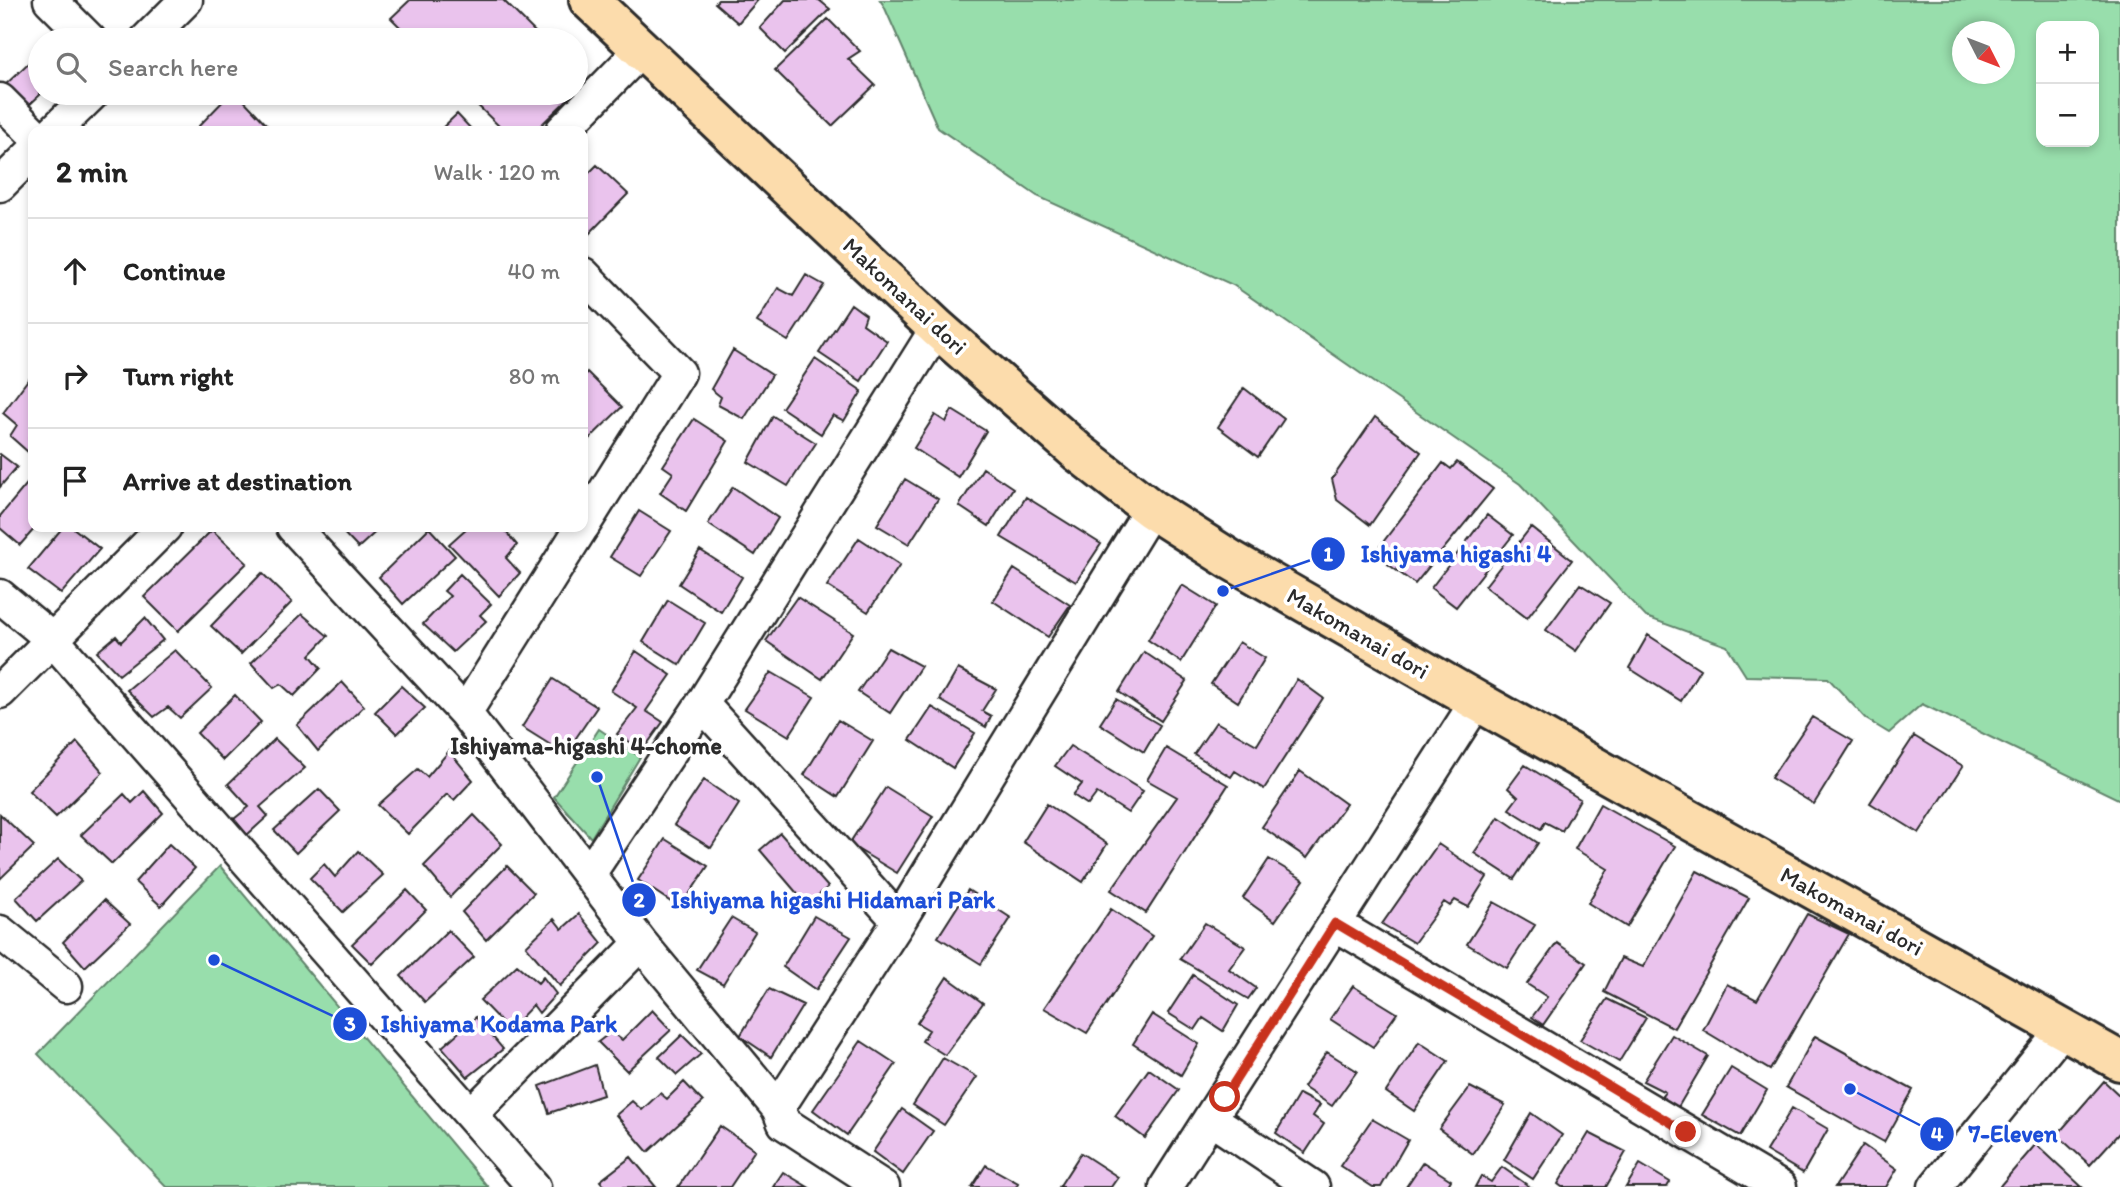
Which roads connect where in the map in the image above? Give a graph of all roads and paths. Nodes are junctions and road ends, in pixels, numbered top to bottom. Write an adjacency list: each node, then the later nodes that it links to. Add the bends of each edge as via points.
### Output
1 (50, 0): 4 (street)
2 (186, 0): 5 (street)
3 (589, 0): 6 (highway, Makomanai dori)
4 (78, 28)
5 (158, 28)
6 (643, 48): 8 (street); 17 (highway, Makomanai dori)
7 (0, 100): 13 (street)
8 (588, 104)
9 (81, 105): 11 (street)
10 (587, 105): 12 (street)
11 (59, 126)
12 (567, 126)
13 (28, 128)
14 (28, 157): 15 (street)
15 (0, 185)
16 (588, 279): 19 (street, via 679,373)
17 (937, 328): 18 (highway, Makomanai dori, via 1079,453); 27 (street)
18 (1151, 509): 26 (highway, Makomanai dori); 30 (street)
19 (588, 518)
20 (160, 532): 24 (street)
21 (298, 532): 28 (street)
22 (579, 532): 28 (street)
23 (0, 596): 24 (street)
24 (53, 640): 25 (street); 38 (street)
25 (0, 692)
26 (1477, 701): 31 (street); 35 (highway, Makomanai dori)
27 (702, 704): 29 (street); 30 (street)
28 (465, 713): 29 (street)
29 (589, 874): 33 (street)
30 (898, 921): 37 (street)
31 (1335, 923): 39 (street); 44 (street)
32 (0, 932): 34 (street)
33 (641, 943): 37 (street); 38 (street)
34 (66, 986)
35 (2063, 1029): 36 (highway, Makomanai dori); 45 (street)
36 (2120, 1061)
37 (778, 1108): 41 (street, via 784,1123)
38 (471, 1115): 40 (street)
39 (1211, 1119): 42 (street); 43 (street)
40 (534, 1187)
41 (883, 1187)
42 (1166, 1187)
43 (1313, 1187)
44 (1780, 1187)
45 (1935, 1187)

